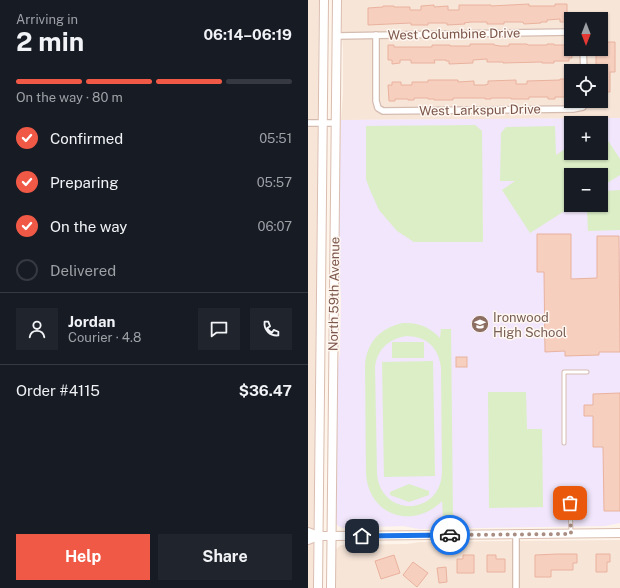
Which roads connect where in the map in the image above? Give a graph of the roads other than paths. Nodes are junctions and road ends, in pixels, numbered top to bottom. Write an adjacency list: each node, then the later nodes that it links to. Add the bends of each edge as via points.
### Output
1 (324, 0): 8 (main road, North 59th Avenue)
2 (337, 0): 5 (main road, North 59th Avenue)
3 (564, 32): 4 (street, West Columbine Drive)
4 (376, 35): 5 (street, West Columbine Drive); 6 (street, West Larkspur Drive, via 376,101 378,108 383,111)
5 (337, 36): 9 (main road, North 59th Avenue)
6 (578, 108)
7 (308, 123): 8 (street)
8 (323, 123): 9 (street); 10 (main road, North 59th Avenue)
9 (335, 123): 11 (main road, North 59th Avenue)
10 (321, 294): 11 (main road, via 326,307); 19 (main road, North 59th Avenue)
11 (334, 316): 20 (main road, North 59th Avenue)
12 (587, 372): 13 (lane, via 564,372)
13 (564, 443)
14 (570, 503): 18 (lane)
15 (308, 532): 19 (main road)
16 (620, 533): 18 (main road)
17 (516, 534): 18 (main road); 20 (main road); 24 (street)
18 (571, 534)
19 (318, 536): 20 (main road); 21 (main road); 22 (main road, North 59th Avenue)
20 (331, 536): 23 (main road, North 59th Avenue)
21 (308, 540)
22 (318, 588)
23 (331, 588)
24 (516, 588)

